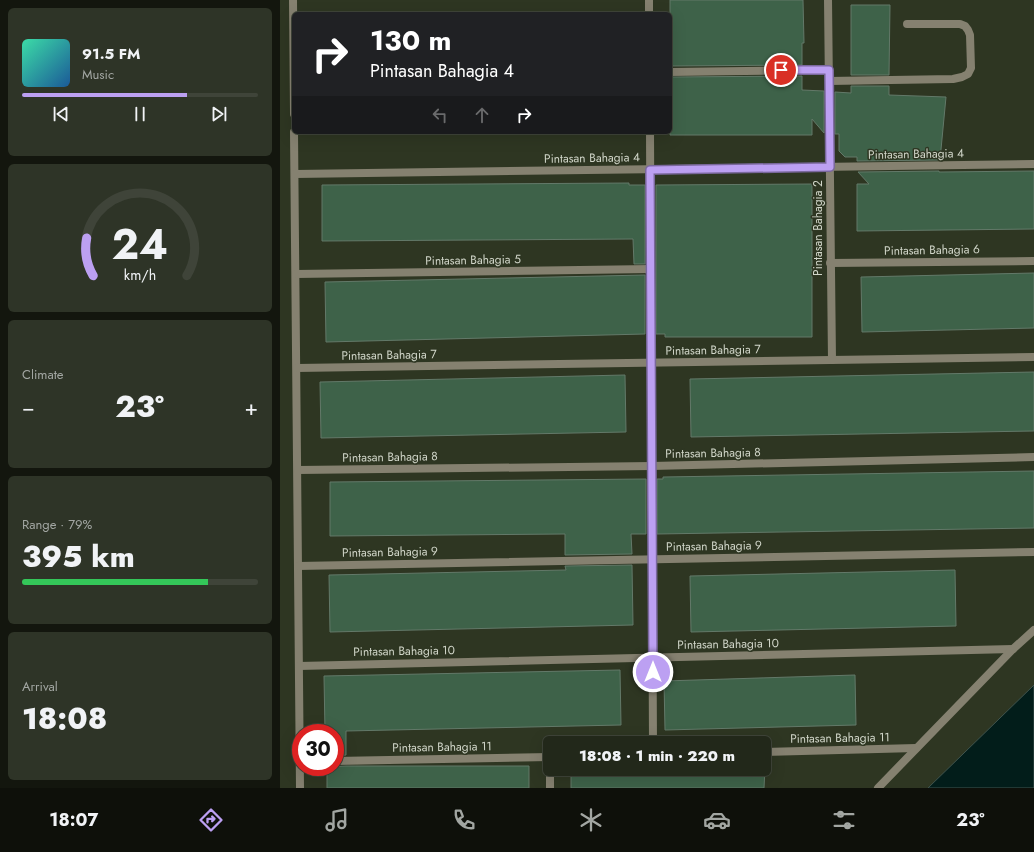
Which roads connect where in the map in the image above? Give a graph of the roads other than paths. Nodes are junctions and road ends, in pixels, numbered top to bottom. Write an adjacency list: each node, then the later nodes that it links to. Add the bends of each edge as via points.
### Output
1 (293, 0): 4 (street)
2 (649, 0): 5 (street)
3 (828, 0): 7 (street, Pintasan Bahagia 2)
4 (293, 12)
5 (649, 12)
6 (907, 24): 9 (street, via 965,26 970,35 971,68 968,74 953,79)
7 (829, 70): 8 (street); 9 (street, Pintasan Bahagia 2)
8 (672, 72)
9 (829, 81): 13 (street, Pintasan Bahagia 2)
10 (294, 134): 15 (street)
11 (650, 134): 14 (street)
12 (1034, 164): 13 (street, Pintasan Bahagia 4)
13 (830, 167): 14 (street, Pintasan Bahagia 4); 17 (street, Pintasan Bahagia 2)
14 (650, 170): 15 (street, Pintasan Bahagia 4); 18 (street)
15 (295, 174): 19 (street)
16 (1034, 261): 17 (street, Pintasan Bahagia 6)
17 (830, 263): 21 (street, Pintasan Bahagia 2)
18 (651, 269): 19 (street, Pintasan Bahagia 5); 22 (street)
19 (296, 274): 23 (street)
20 (1034, 357): 21 (street, Pintasan Bahagia 7)
21 (832, 360): 22 (street, Pintasan Bahagia 7)
22 (651, 363): 23 (street, Pintasan Bahagia 7); 25 (street)
23 (297, 368): 26 (street)
24 (1034, 457): 25 (street, Pintasan Bahagia 8)
25 (652, 466): 26 (street, Pintasan Bahagia 8); 28 (street)
26 (298, 470): 29 (street)
27 (1034, 552): 28 (street, Pintasan Bahagia 9)
28 (653, 559): 29 (street, Pintasan Bahagia 9); 32 (street)
29 (298, 566): 33 (street)
30 (1034, 630): 31 (street)
31 (1013, 649): 32 (street, Pintasan Bahagia 10); 36 (street)
32 (653, 658): 33 (street, Pintasan Bahagia 10); 35 (street)
33 (299, 666): 34 (street)
34 (300, 724)
35 (653, 736)
36 (916, 748): 37 (street, Pintasan Bahagia 11); 44 (street)
37 (771, 752)
38 (543, 757): 39 (street, Pintasan Bahagia 11)
39 (344, 761)
40 (300, 776): 42 (street)
41 (550, 776): 43 (street)
42 (300, 788)
43 (550, 788)
44 (878, 788)

